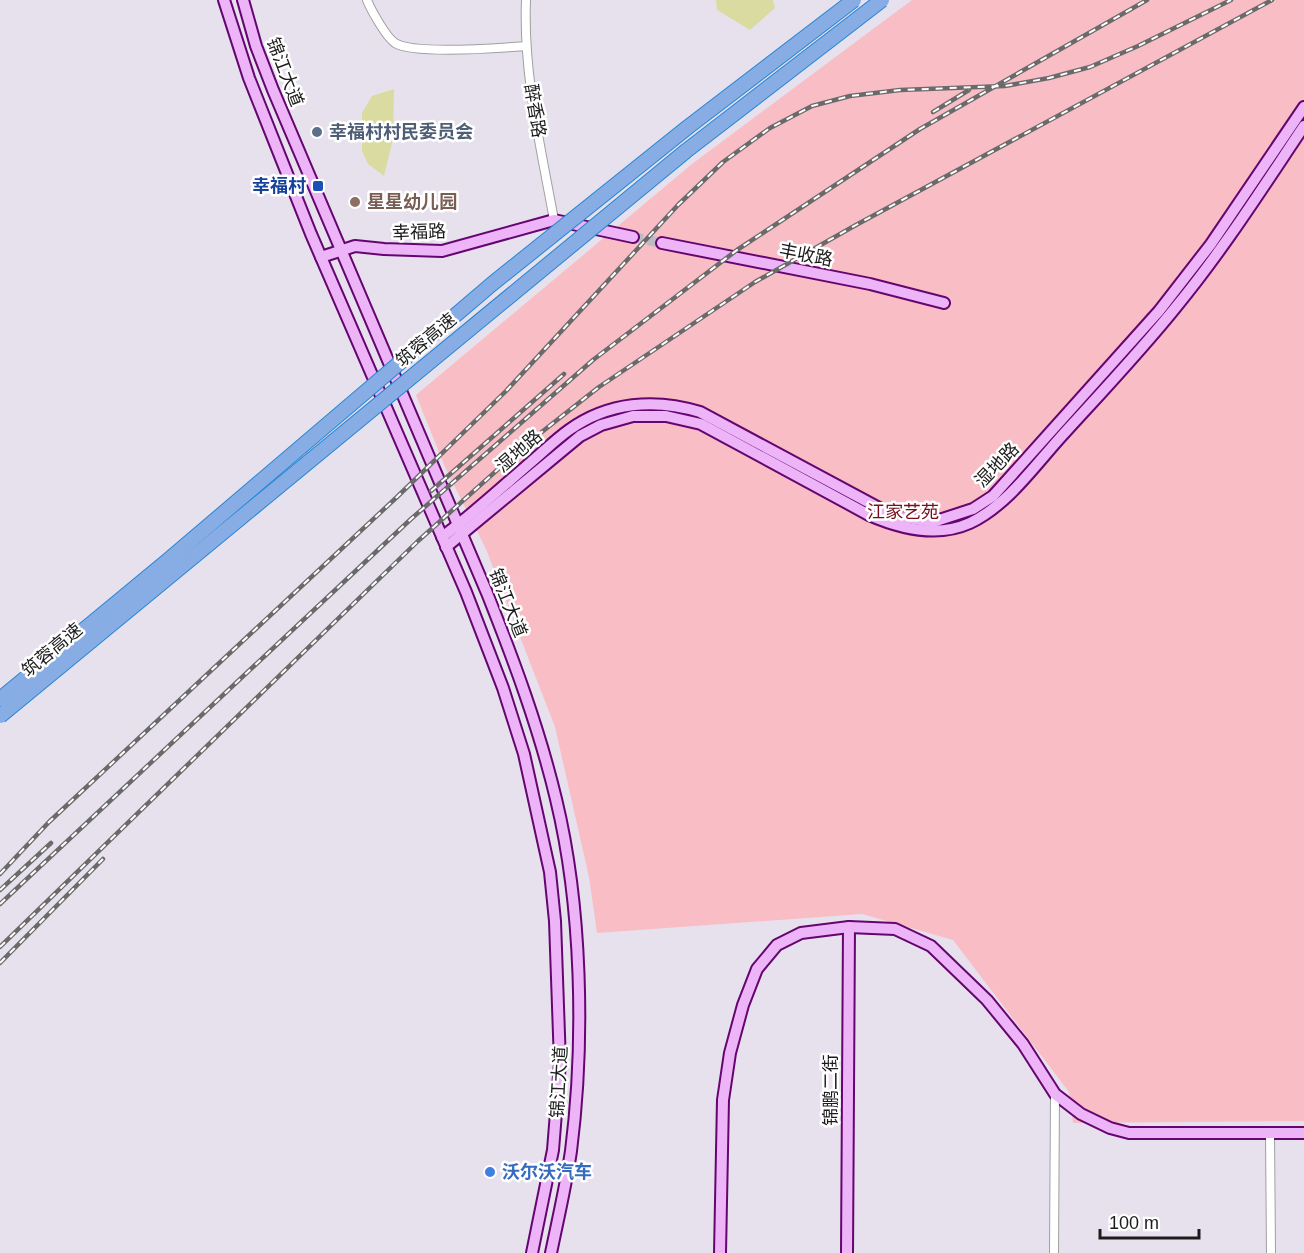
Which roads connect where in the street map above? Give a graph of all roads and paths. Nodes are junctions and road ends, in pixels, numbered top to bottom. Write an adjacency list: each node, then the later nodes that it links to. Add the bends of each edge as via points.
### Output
1 (224, 0): 14 (street, 锦江大道, via 249,78)
2 (243, 0): 13 (street, 锦江大道, via 273,90)
3 (367, 0): 7 (street, via 394,42 407,48)
4 (526, 0): 7 (street, 醉香路)
5 (854, 0): 19 (highway, 筑蓉高速, bridge, via 492,284)
6 (882, 0): 20 (highway, 筑蓉高速, bridge, via 677,158)
7 (526, 46): 10 (street, 醉香路)
8 (1304, 107): 16 (street, 湿地路, via 1211,244 1160,311 993,496 952,517)
9 (1304, 126): 16 (street, 湿地路, via 1176,307 1015,488 992,509 952,529)
10 (554, 220): 11 (street); 13 (street, 幸福路, via 442,251 355,246)
11 (633, 237)
12 (662, 243): 15 (street, 丰收路, via 870,284)
13 (340, 251): 14 (street, 幸福路); 17 (street, 锦江大道)
14 (321, 257): 18 (street, 锦江大道)
15 (944, 303)
16 (914, 525): 17 (street, 湿地路, via 701,424 666,416 633,416 580,436)
17 (459, 531): 18 (street, 湿地路); 27 (street, 锦江大道, via 499,624 539,734 567,854 577,951 577,1081 571,1151)
18 (444, 542): 26 (street, 锦江大道, via 503,688 524,754 550,872 560,1063 553,1150)
19 (0, 699)
20 (0, 716)
21 (849, 927): 22 (street, via 895,929 931,946 987,1000 1023,1044); 25 (street, via 801,933 777,945 757,969 730,1053 723,1100); 28 (street, 锦鹏二街)
22 (1055, 1094): 24 (street, via 1081,1114 1129,1133); 29 (street)
23 (1304, 1133): 24 (street)
24 (1270, 1134): 30 (street)
25 (721, 1252)
26 (532, 1253)
27 (550, 1253)
28 (847, 1253)
29 (1054, 1253)
30 (1271, 1253)

